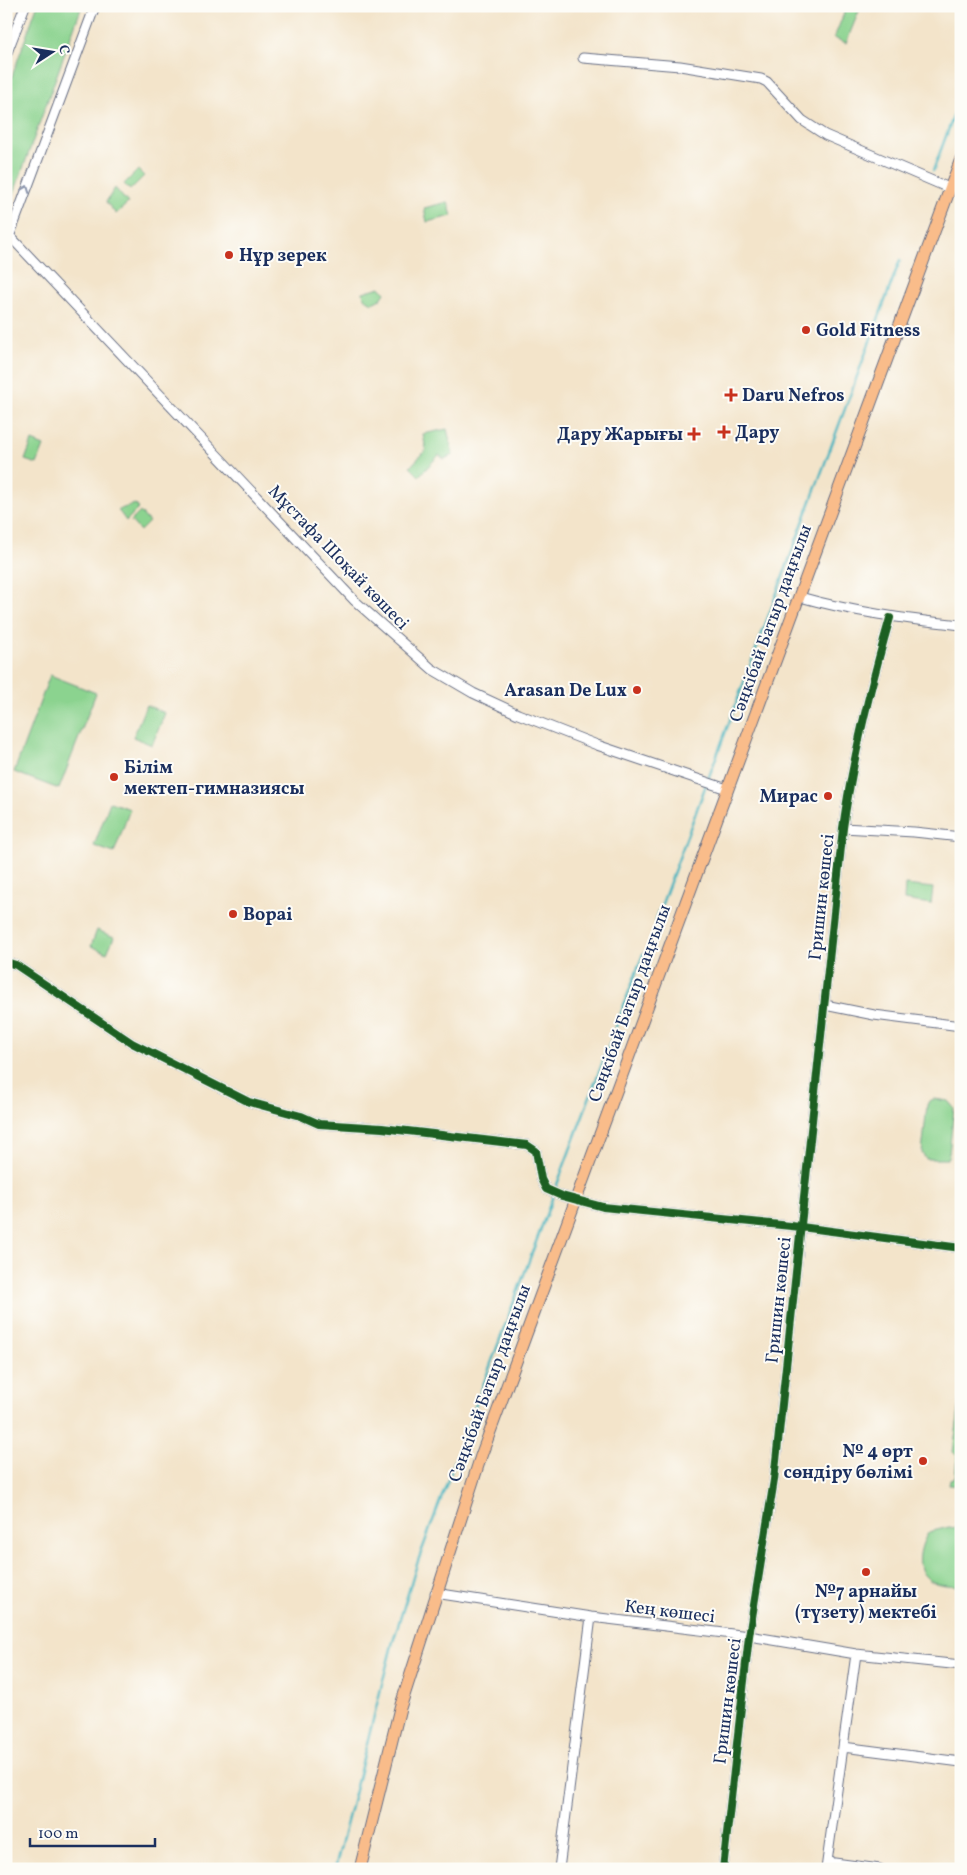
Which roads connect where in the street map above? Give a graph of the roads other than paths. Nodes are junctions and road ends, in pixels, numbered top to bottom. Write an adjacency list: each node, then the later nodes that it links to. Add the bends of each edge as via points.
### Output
1 (25, 6): 3 (street)
2 (95, 6): 7 (street, one-way to 2)
3 (6, 55)
4 (583, 58): 6 (street, via 680,66 761,79 802,120 825,135)
5 (961, 159): 6 (main road, Сәңкібай Батыр даңғылы)
6 (949, 188): 9 (main road, Сәңкібай Батыр даңғылы)
7 (8, 234): 8 (street); 12 (street, Мұстафа Шоқай көшесі, via 355,601 432,669 518,714)
8 (6, 245)
9 (800, 597): 10 (street); 12 (main road, Сәңкібай Батыр даңғылы)
10 (890, 618): 11 (street); 13 (street, Гришин көшесі, via 864,706)
11 (961, 625)
12 (727, 789): 18 (main road, Сәңкібай Батыр даңғылы)
13 (843, 828): 14 (street); 16 (street, Гришин көшесі)
14 (961, 837)
15 (6, 962): 18 (street, via 16,965 132,1043 249,1102 320,1124 527,1145 536,1151 546,1189)
16 (825, 1005): 17 (street); 19 (street, Гришин көшесі)
17 (961, 1026)
18 (574, 1200): 19 (street, via 604,1207); 21 (main road, Сәңкібай Батыр даңғылы)
19 (801, 1227): 20 (street); 23 (street, Гришин көшесі, via 774,1480)
20 (961, 1248)
21 (435, 1593): 22 (street, Кең көшесі); 29 (main road, Сәңкібай Батыр даңғылы, via 400,1708)
22 (591, 1617): 23 (street, Кең көшесі); 30 (street)
23 (749, 1636): 24 (street, Кең көшесі); 31 (street, Гришин көшесі)
24 (856, 1654): 25 (street, Кең көшесі); 26 (street)
25 (961, 1666)
26 (843, 1747): 27 (street); 28 (street)
27 (961, 1762)
28 (826, 1866): 32 (street)
29 (360, 1869)
30 (559, 1869)
31 (723, 1869)
32 (880, 1869)

